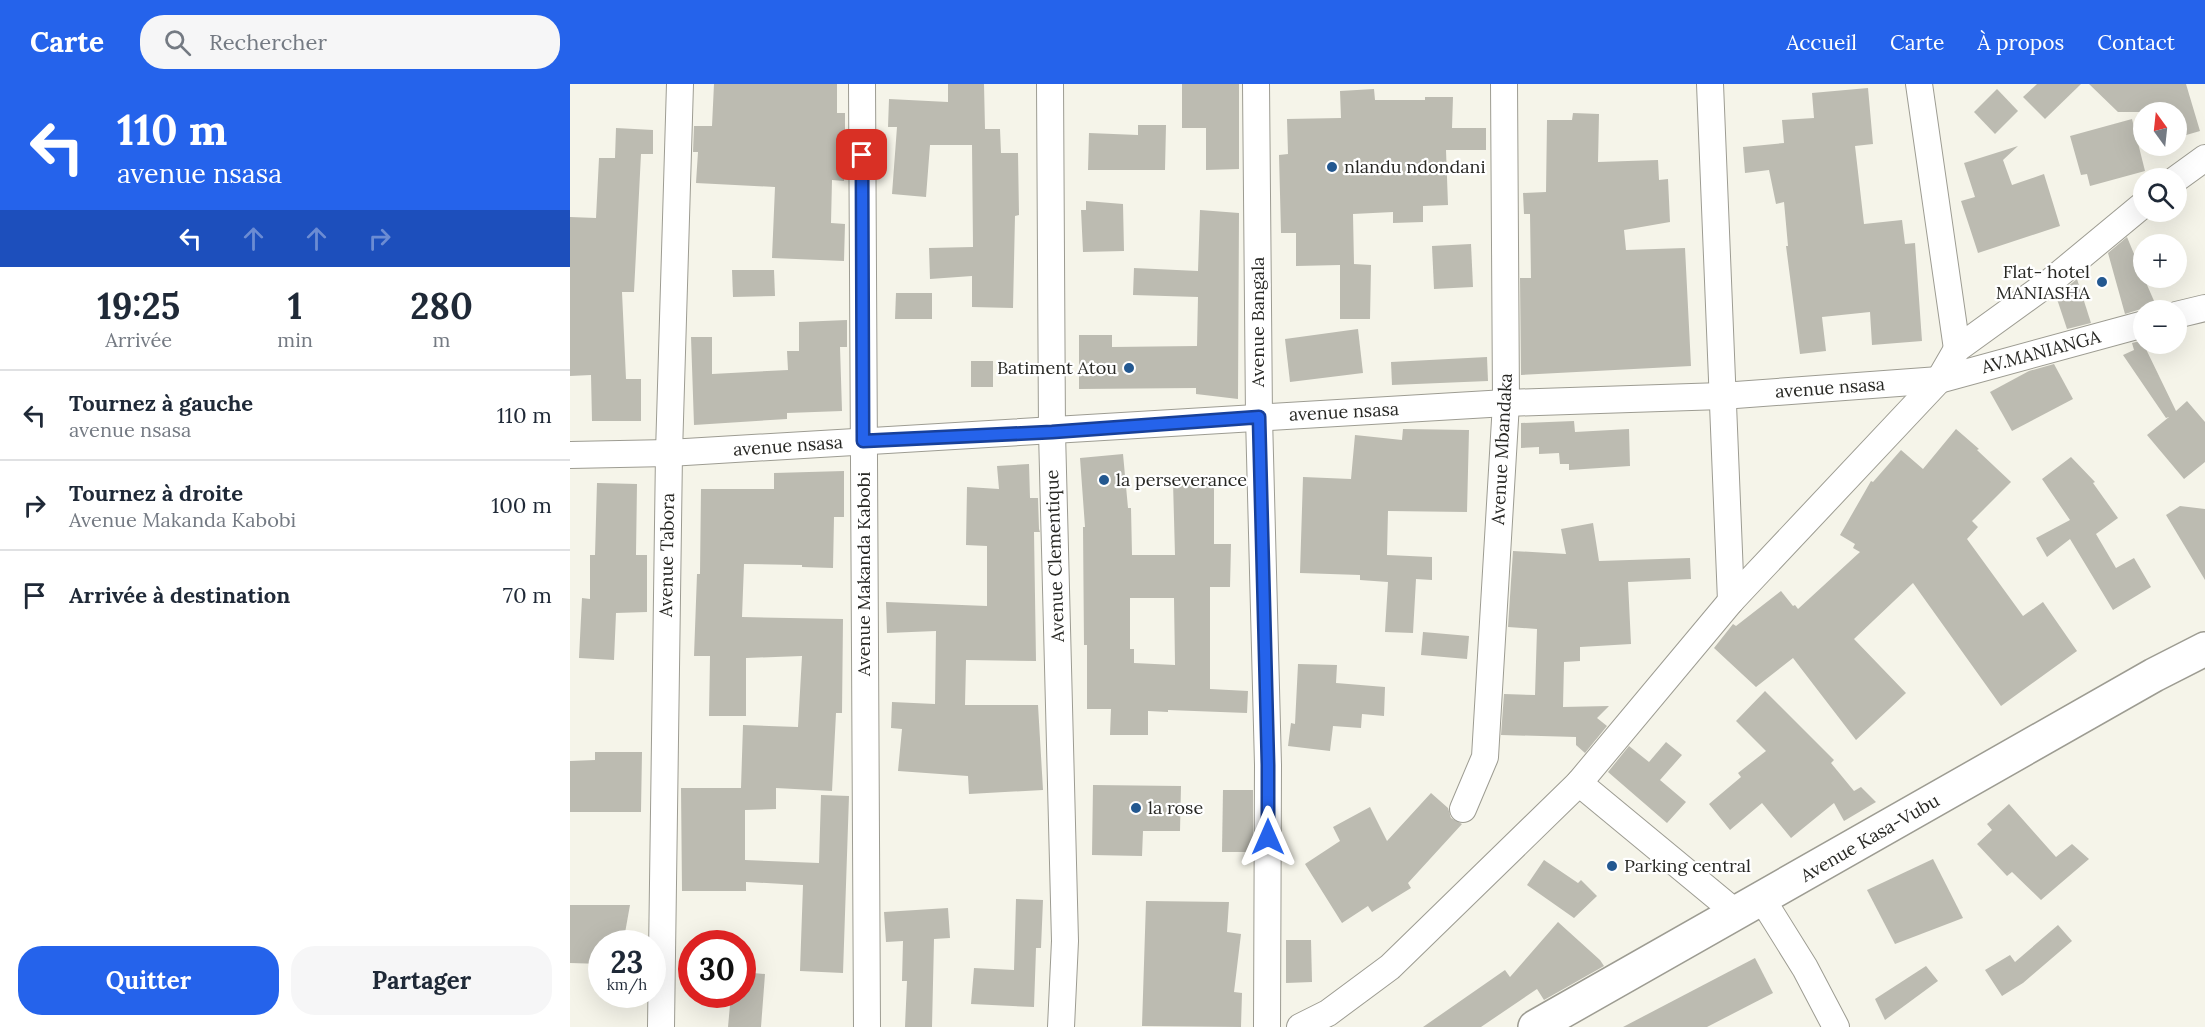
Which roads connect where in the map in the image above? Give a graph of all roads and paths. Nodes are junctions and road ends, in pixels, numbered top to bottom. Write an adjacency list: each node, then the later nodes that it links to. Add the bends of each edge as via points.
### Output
1 (680, 84): 21 (street, Avenue Tabora)
2 (862, 84): 20 (street, Avenue Makanda Kabobi)
3 (1050, 84): 19 (street, Avenue Clementique)
4 (1257, 84): 18 (street, Avenue Bangala)
5 (1504, 84): 17 (street, Avenue Mbandaka)
6 (1710, 84): 16 (street)
7 (1924, 86): 14 (street)
8 (2205, 158): 9 (street)
9 (2187, 171)
10 (2133, 213): 14 (street, via 2051,281)
11 (2205, 308): 12 (street)
12 (2187, 312)
13 (2133, 327): 15 (street, AV.MANIANGA)
14 (1957, 349): 15 (street)
15 (1939, 381): 16 (street, avenue nsasa); 23 (street)
16 (1722, 396): 17 (street, avenue nsasa); 23 (street)
17 (1506, 403): 18 (street, avenue nsasa); 26 (street, Avenue Mbandaka, via 1485,757)
18 (1259, 417): 19 (street, avenue nsasa); 31 (street, Avenue Bangala, via 1268,765)
19 (1052, 432): 20 (street, avenue nsasa); 30 (street, Avenue Clementique, via 1065,941)
20 (863, 441): 21 (street, avenue nsasa); 29 (street, Avenue Makanda Kabobi)
21 (669, 453): 22 (street, avenue nsasa); 28 (street, Avenue Tabora)
22 (570, 455)
23 (1731, 601): 25 (street)
24 (2205, 649): 27 (highway, Avenue Kasa-Vubu)
25 (1579, 783): 27 (street); 32 (street, via 1390,967 1328,1013)
26 (1463, 809)
27 (1749, 906): 33 (highway, Avenue Kasa-Vubu); 34 (street, via 1805,968)
28 (661, 1027)
29 (867, 1027)
30 (1061, 1027)
31 (1267, 1027)
32 (1300, 1027)
33 (1534, 1027)
34 (1836, 1027)

